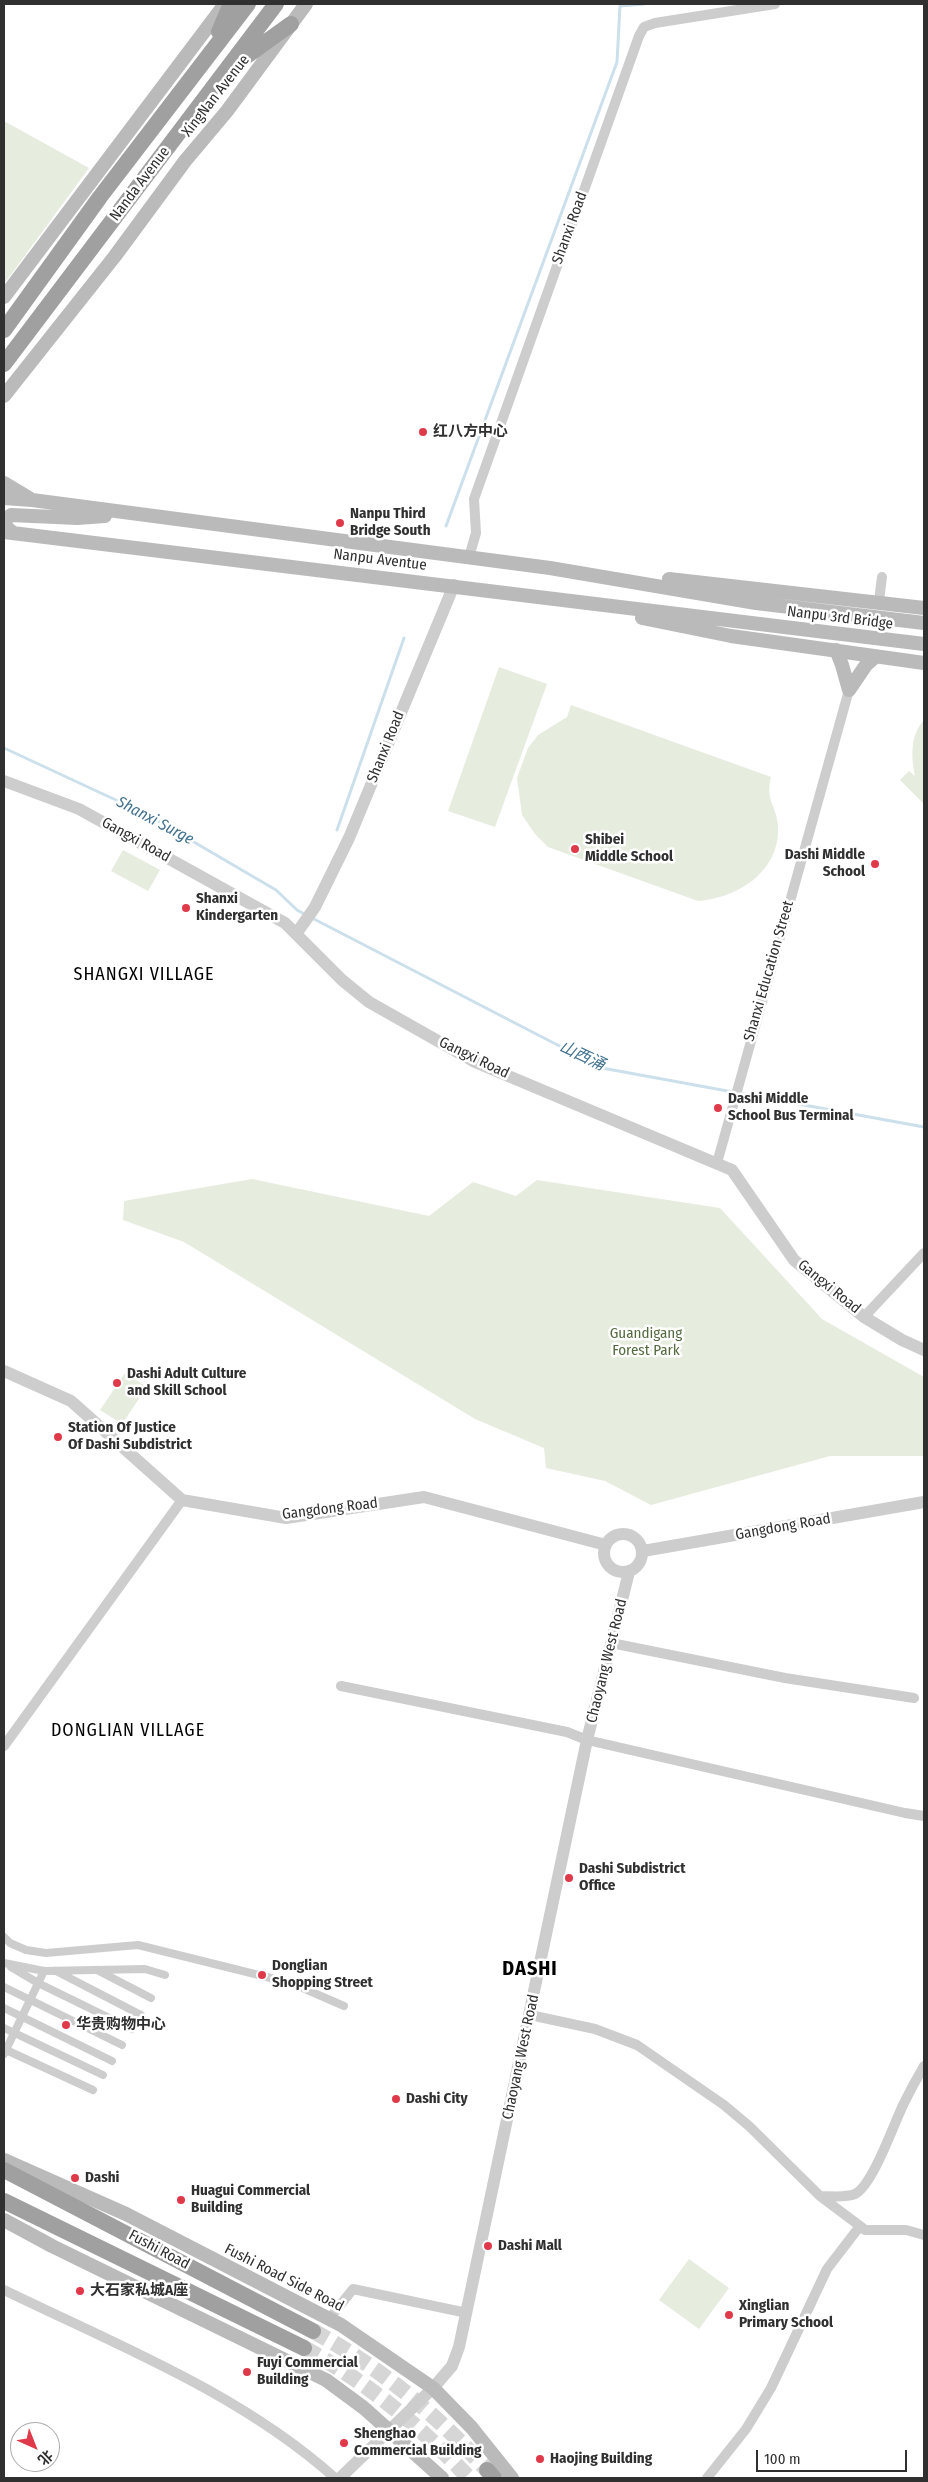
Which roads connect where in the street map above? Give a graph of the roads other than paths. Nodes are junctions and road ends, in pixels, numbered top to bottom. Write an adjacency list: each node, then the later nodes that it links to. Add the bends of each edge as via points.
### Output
1 (225, 4): 10 (main road)
2 (231, 4): 8 (highway)
3 (248, 4): 8 (highway, Nanda Avenue)
4 (276, 4): 9 (highway, Nanda Avenue)
5 (306, 4): 7 (main road, XingNan Avenue)
6 (775, 4): 19 (street, Shanxi Road, via 655,24 644,27 639,36 474,499 476,533)
7 (291, 24): 9 (highway); 13 (main road, XingNan Avenue)
8 (209, 56): 11 (highway, Nanda Avenue, via 100,197)
9 (226, 70): 12 (highway, Nanda Avenue)
10 (4, 297)
11 (4, 330)
12 (4, 364)
13 (4, 396)
14 (4, 483): 16 (main road)
15 (4, 498): 16 (main road, Nanpu Aventue)
16 (32, 500): 17 (main road, Nanpu Aventue)
17 (138, 515): 18 (main road, via 77,518 11,514 4,521); 19 (main road, Nanpu Aventue)
18 (8, 532): 22 (main road, Nanpu Aventue)
19 (469, 557): 20 (main road, Nanpu Aventue)
20 (550, 568): 24 (main road); 25 (main road, Nanpu Aventue)
21 (882, 577): 24 (street)
22 (454, 585): 23 (main road, Nanpu Aventue); 35 (street, Shanxi Road, via 349,838 315,908)
23 (536, 596): 27 (main road, Nanpu Aventue); 30 (main road, via 732,636)
24 (879, 602): 26 (main road)
25 (756, 603): 28 (main road, Nanpu 3rd Bridge)
26 (924, 608)
27 (753, 623): 29 (main road, Nanpu 3rd Bridge)
28 (924, 623)
29 (924, 644)
30 (836, 650): 31 (main road); 33 (main road)
31 (875, 657): 32 (main road); 33 (main road)
32 (924, 663)
33 (849, 690): 36 (street, Shanxi Education Street)
34 (4, 781): 35 (street, Gangxi Road, via 79,809 285,923)
35 (296, 934): 36 (street, Gangxi Road, via 342,980 370,1002 475,1062)
36 (717, 1163): 38 (street, Gangxi Road, via 732,1170 794,1260)
37 (924, 1253): 38 (street)
38 (864, 1317): 39 (street, Gangxi Road)
39 (924, 1350)
40 (4, 1371): 41 (street, via 71,1401)
41 (182, 1500): 43 (street, Gangdong Road, via 286,1518 424,1497); 50 (street)
42 (924, 1502): 44 (street, Gangdong Road)
43 (606, 1545): 44 (street, via 615,1536 629,1534 640,1542); 45 (street, via 604,1558 607,1564 619,1573)
44 (643, 1551): 45 (street, via 639,1566)
45 (628, 1572): 46 (street, Chaoyang West Road)
46 (611, 1643): 48 (street, via 785,1678); 49 (street, Chaoyang West Road)
47 (342, 1686): 49 (street, via 567,1732)
48 (914, 1698)
49 (587, 1740): 51 (street); 65 (street, Chaoyang West Road)
50 (4, 1746)
51 (924, 1816)
52 (4, 1937): 62 (street, via 26,1950 46,1953 138,1945 291,1983)
53 (4, 1963): 55 (street); 58 (street)
54 (96, 1970): 56 (street); 57 (street, via 145,1969); 60 (street)
55 (44, 1971): 56 (street); 58 (street)
56 (56, 1971): 64 (street)
57 (165, 1975)
58 (38, 1983): 61 (street); 68 (street)
59 (4, 1987): 61 (street)
60 (151, 1998)
61 (30, 2000): 66 (street); 70 (street)
62 (344, 2006)
63 (4, 2008): 66 (street)
64 (140, 2015)
65 (530, 2016): 78 (street, via 595,2029 637,2045 724,2105); 84 (street, Chaoyang West Road)
66 (22, 2017): 69 (street); 72 (street)
67 (4, 2028): 69 (street)
68 (132, 2029)
69 (14, 2033): 71 (street); 74 (street)
70 (122, 2045)
71 (5, 2051): 75 (street)
72 (112, 2061)
73 (924, 2066): 78 (street, via 862,2188 856,2194)
74 (103, 2075)
75 (93, 2090)
76 (4, 2160): 85 (main road, Fushi Road Side Road, via 126,2214)
77 (4, 2170): 86 (highway, Fushi Road)
78 (820, 2196): 81 (street)
79 (4, 2201): 87 (highway, Fushi Road)
80 (4, 2220): 89 (main road, via 302,2366 340,2389)
81 (860, 2226): 82 (street, via 866,2230 906,2230); 94 (street, via 828,2269 771,2388 751,2421)
82 (924, 2235)
83 (4, 2290): 90 (street, via 219,2394 319,2463)
84 (467, 2313): 85 (street, via 353,2289); 88 (street, Chaoyang West Road, via 452,2366)
85 (329, 2319): 88 (main road, Fushi Road Side Road, via 372,2344)
86 (313, 2331)
87 (304, 2348)
88 (433, 2388): 89 (street, Chaoyang West Road); 93 (main road, Fushi Road Side Road, via 472,2428)
89 (390, 2431): 91 (street, Chaoyang West Road); 92 (main road)
90 (335, 2478)
91 (340, 2478)
92 (442, 2478)
93 (512, 2478)
94 (707, 2478)

